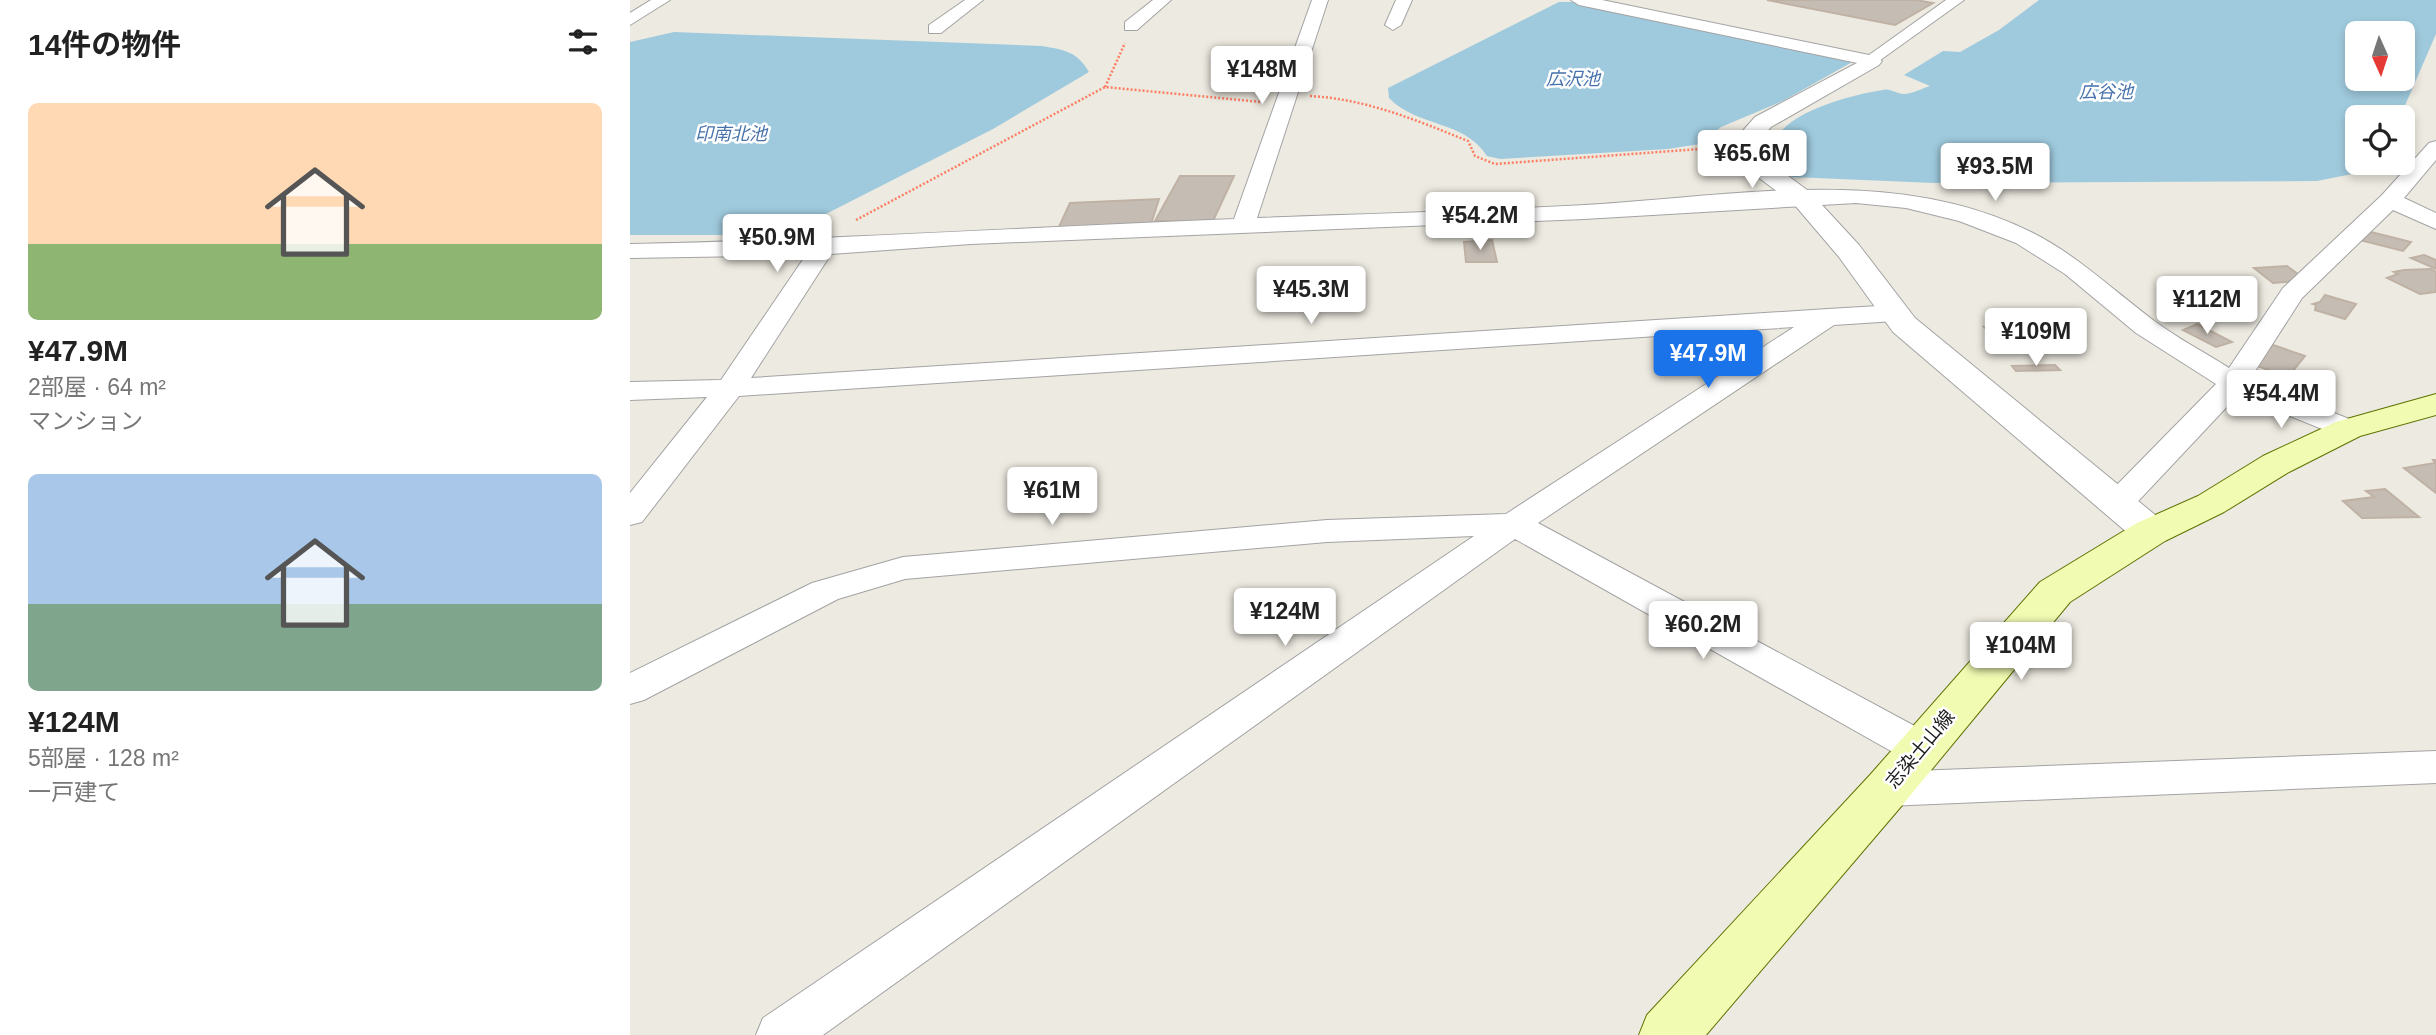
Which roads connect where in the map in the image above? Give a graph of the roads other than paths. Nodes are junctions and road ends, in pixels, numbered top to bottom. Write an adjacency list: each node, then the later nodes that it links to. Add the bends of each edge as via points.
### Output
1 (662, 0): 8 (street)
2 (975, 0): 11 (street)
3 (1163, 0): 10 (street)
4 (1320, 0): 17 (street)
5 (1404, 0): 9 (street)
6 (1579, 0): 12 (street)
7 (1956, 0): 12 (street)
8 (630, 20)
9 (1392, 25)
10 (1131, 26)
11 (935, 29)
12 (1872, 61): 14 (street, via 1763,122 1752,134 1760,167)
13 (2436, 147): 15 (street)
14 (1802, 198): 17 (street); 21 (street); 22 (street, via 1856,196 1906,201 1967,216 2024,238 2074,269 2145,327)
15 (2389, 200): 16 (street); 22 (street, via 2292,293)
16 (2436, 222)
17 (1243, 226): 18 (street)
18 (823, 247): 19 (street); 23 (street)
19 (630, 251)
20 (1828, 317): 21 (street); 23 (street); 29 (street)
21 (1900, 319): 27 (street); 29 (street, via 1848,326)
22 (2233, 383): 26 (street); 27 (street)
23 (730, 388): 24 (street); 28 (street)
24 (630, 391)
25 (2436, 404): 26 (main road, 志染土山線)
26 (2348, 429): 30 (main road, 志染土山線)
27 (2116, 505): 30 (street)
28 (630, 514)
29 (1526, 531): 31 (street, via 1326,531 903,568 825,591); 32 (street); 35 (street)
30 (2151, 532): 32 (main road, 志染土山線, via 2056,592)
31 (630, 690)
32 (1920, 748): 34 (main road, 志染土山線)
33 (2436, 767): 34 (street)
34 (1887, 789): 36 (main road, 志染土山線)
35 (781, 1035)
36 (1668, 1035)

